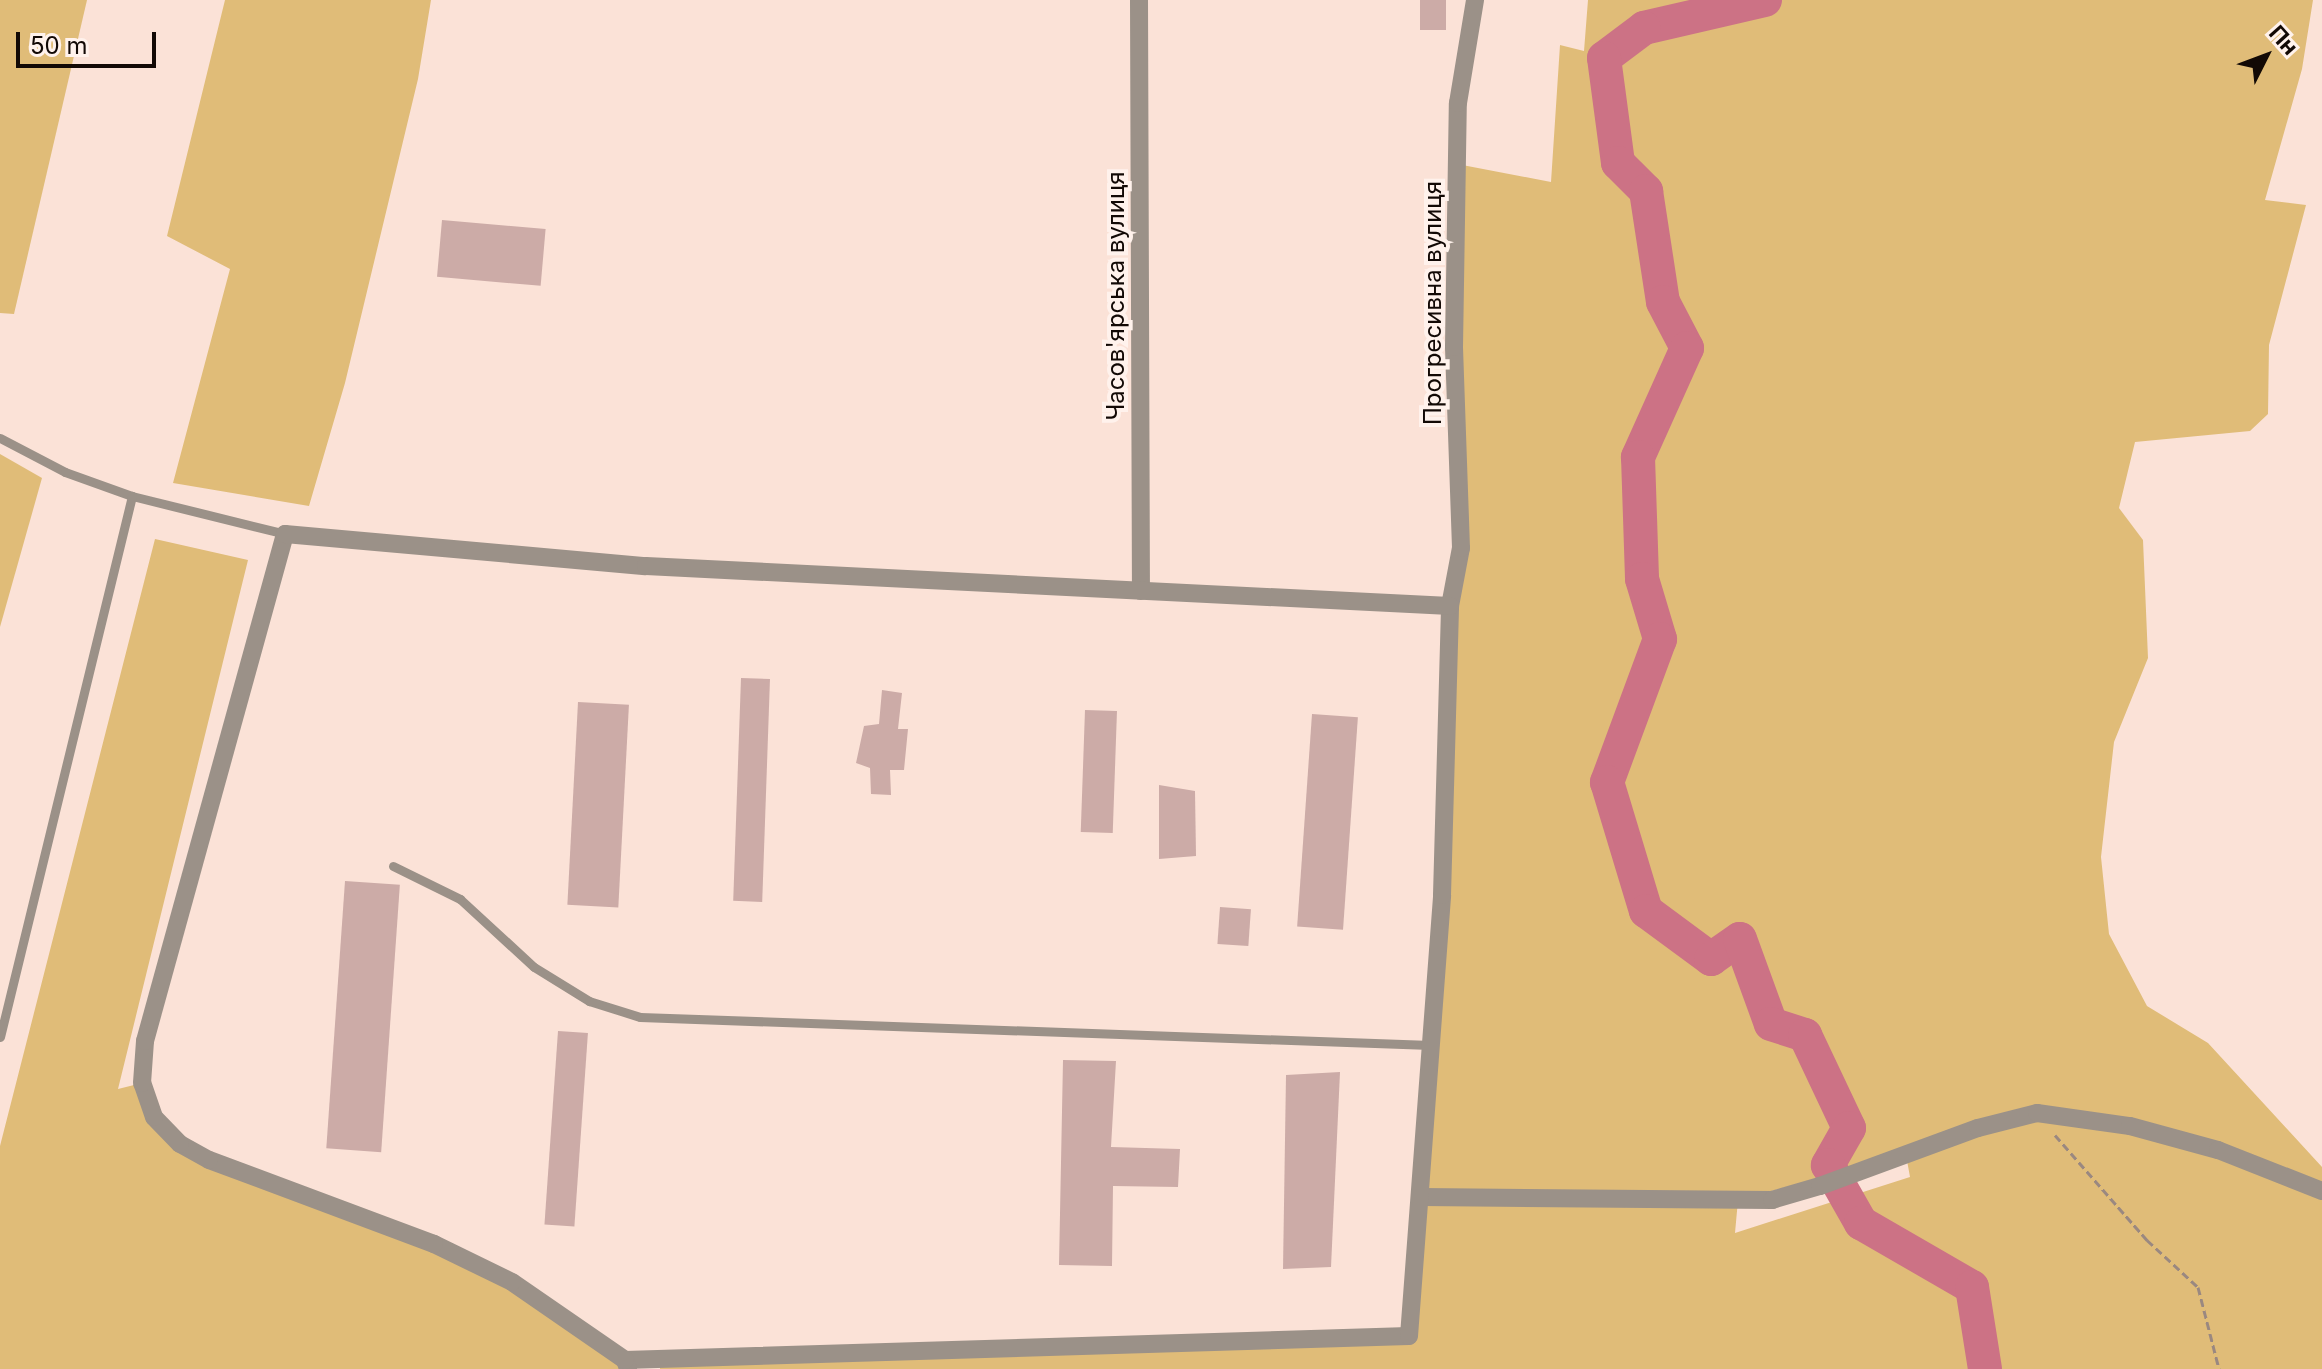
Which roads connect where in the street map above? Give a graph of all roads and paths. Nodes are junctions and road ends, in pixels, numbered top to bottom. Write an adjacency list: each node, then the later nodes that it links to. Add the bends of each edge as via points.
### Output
1 (1139, 0): 6 (street, Часов'ярська вулиця)
2 (1475, 0): 7 (street, Прогресивна вулиця, via 1458,103 1454,347 1461,548)
3 (0, 438): 4 (lane, via 65,472)
4 (132, 496): 5 (lane); 9 (lane)
5 (285, 534): 6 (street, via 646,566); 14 (street, via 145,1041 142,1083 154,1117 180,1144 209,1160 434,1244 512,1282)
6 (1141, 591): 7 (street)
7 (1450, 606): 10 (street, Прогресивна вулиця)
8 (393, 866): 10 (lane, via 460,899 534,967 589,1001 640,1017)
9 (0, 1037)
10 (1432, 1045): 13 (street, Прогресивна вулиця)
11 (2037, 1113): 12 (street, via 2130,1126 2218,1150); 13 (street, via 1978,1128 1772,1200); 15 (path, via 2147,1240 2198,1287)
12 (2322, 1191)
13 (1422, 1197): 14 (street, Прогресивна вулиця, via 1409,1336)
14 (627, 1365)
15 (2219, 1369)

